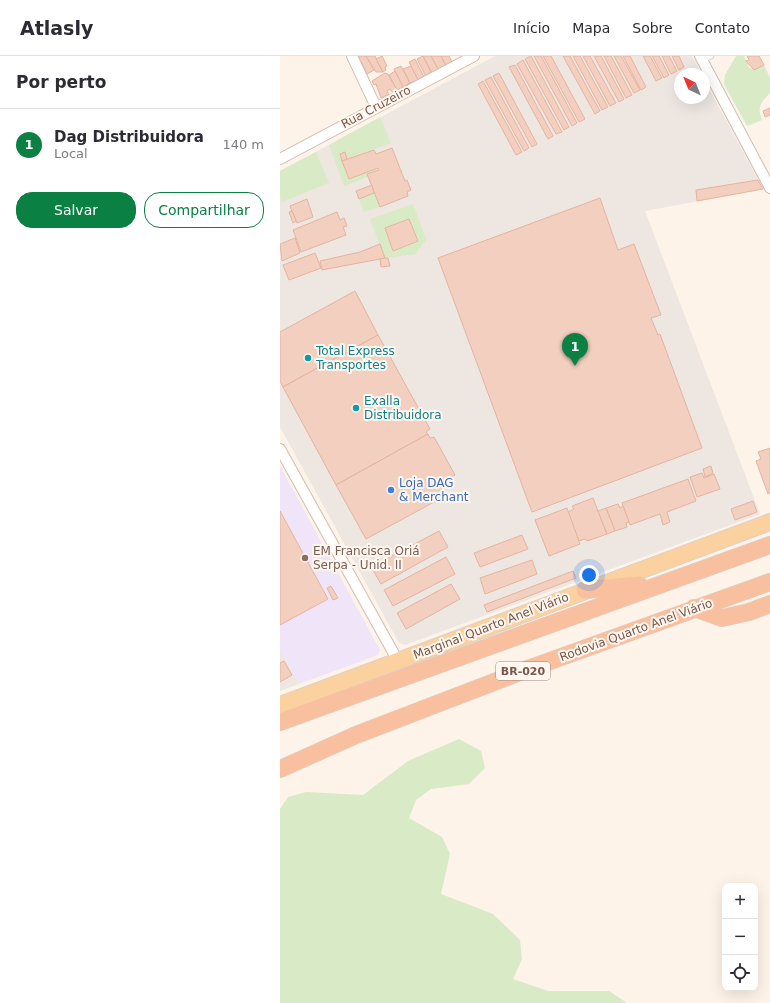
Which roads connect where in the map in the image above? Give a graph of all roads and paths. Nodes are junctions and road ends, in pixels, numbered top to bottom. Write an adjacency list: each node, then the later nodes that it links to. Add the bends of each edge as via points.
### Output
1 (352, 56): 5 (street)
2 (474, 56): 4 (street, Rua Cruzeiro)
3 (705, 58): 7 (street)
4 (457, 60): 5 (street, Rua Cruzeiro)
5 (376, 107): 6 (street, Rua Cruzeiro)
6 (280, 159)
7 (770, 188)
8 (280, 449): 16 (street)
9 (770, 522): 13 (main road, Marginal Quarto Anel Viário)
10 (770, 544): 11 (highway, BR-020)
11 (669, 581): 13 (highway); 18 (highway, BR-020)
12 (770, 582): 15 (highway, Rodovia Quarto Anel Viário / BR-020)
13 (585, 590): 16 (main road, Marginal Quarto Anel Viário)
14 (770, 604): 15 (highway, via 722,618)
15 (694, 608): 19 (highway, Rodovia Quarto Anel Viário / BR-020, via 356,735)
16 (398, 661): 17 (main road, Marginal Quarto Anel Viário)
17 (280, 705)
18 (280, 722)
19 (280, 769)

